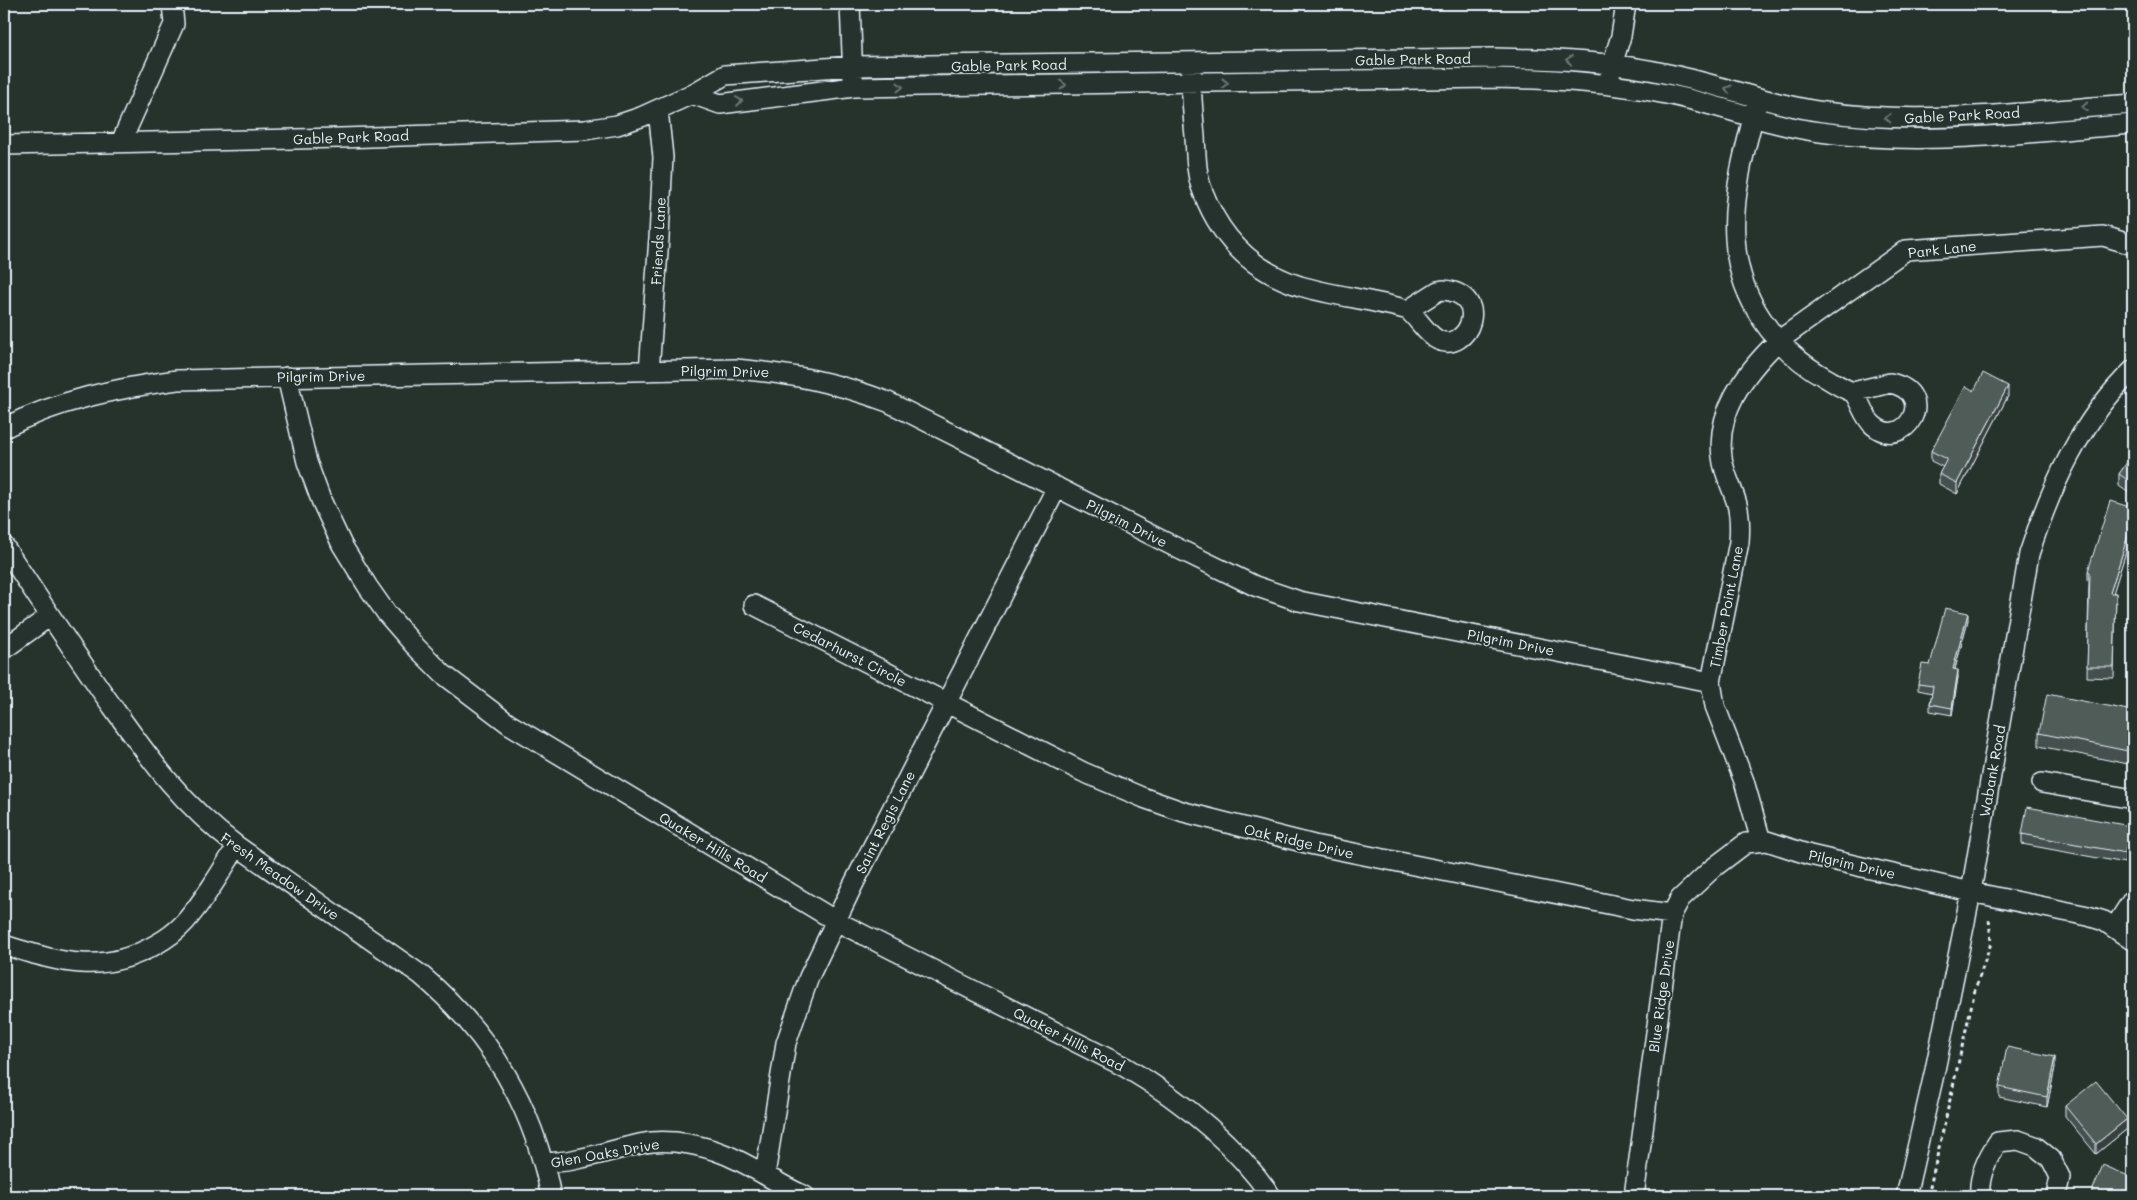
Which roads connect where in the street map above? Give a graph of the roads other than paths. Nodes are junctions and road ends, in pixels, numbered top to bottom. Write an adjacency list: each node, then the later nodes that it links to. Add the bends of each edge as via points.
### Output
1 (172, 4): 16 (street, via 174,24)
2 (850, 4): 6 (street)
3 (1626, 4): 5 (street)
4 (1191, 63): 5 (street, Gable Park Road, one-way to 4, via 1493,58); 6 (street, Gable Park Road); 7 (street)
5 (1612, 64): 8 (street); 11 (street, Gable Park Road, one-way to 5, via 1671,74)
6 (853, 66): 9 (street); 10 (street, Gable Park Road, via 725,75)
7 (1191, 84): 8 (street, Gable Park Road, one-way to 8, via 1493,78 1560,79); 9 (street, Gable Park Road, one-way to 7); 19 (street, via 1202,192 1234,245 1253,264 1278,278)
8 (1609, 85): 14 (street, Gable Park Road, via 1667,94)
9 (854, 87): 10 (street, Gable Park Road, one-way to 9, via 720,104)
10 (692, 94): 13 (street, Gable Park Road)
11 (1759, 98): 12 (street, Gable Park Road, one-way to 11, via 1929,119 1874,118 1823,112); 14 (street)
12 (2133, 104)
13 (658, 110): 16 (street, Gable Park Road, via 617,125 585,130); 22 (street, Friends Lane, via 662,157)
14 (1753, 118): 15 (street, Gable Park Road, via 1820,132 1929,140); 20 (street, via 1736,203 1735,238 1739,264 1750,296 1765,326)
15 (2133, 124)
16 (121, 142): 17 (street, Gable Park Road)
17 (4, 145)
18 (2133, 245): 20 (street, Park Lane, via 2103,236 1906,250)
19 (1408, 310)
20 (1778, 341): 24 (street, via 1806,367); 31 (street, Timber Point Lane, via 1741,382 1725,421 1721,444 1723,463 1737,504 1740,525)
21 (2133, 370): 37 (street, Wabank Road, via 2104,402 2078,440 2042,512 2029,554)
22 (649, 371): 23 (street, Pilgrim Drive); 26 (street, Pilgrim Drive, via 736,369 771,372 848,387 888,402)
23 (287, 377): 25 (street, Pilgrim Drive, via 142,384 64,403); 40 (street, Quaker Hills Road, via 307,462 342,545 368,587 414,645 443,674 509,724)
24 (1853, 392)
25 (4, 428)
26 (1057, 487): 31 (street, Pilgrim Drive, via 1255,586 1299,601); 32 (street, Saint Regis Lane)
27 (4, 546): 29 (street, Fresh Meadow Drive)
28 (754, 605): 32 (street, Cedarhurst Circle)
29 (50, 616): 30 (street); 36 (street, Fresh Meadow Drive, via 165,780 200,816)
30 (4, 648)
31 (1711, 682): 35 (street, via 1715,706 1744,781)
32 (946, 703): 39 (street, Oak Ridge Drive, via 1084,772 1184,812 1314,845); 40 (street, Saint Regis Lane)
33 (2042, 783): 34 (street)
34 (2133, 799)
35 (1761, 841): 37 (street, Pilgrim Drive); 39 (street, Blue Ridge Drive, via 1746,843 1713,868 1680,899)
36 (237, 846): 43 (street, via 185,923 171,936 139,954 115,962 94,964 46,958); 44 (street, Fresh Meadow Drive, via 400,960 455,1006 486,1043 512,1084)
37 (1972, 892): 41 (street, Pilgrim Drive, via 2088,916); 50 (street, Wabank Road)
38 (2133, 899): 41 (street)
39 (1672, 914): 49 (street, Blue Ridge Drive)
40 (836, 921): 45 (street, Saint Regis Lane, via 809,977 786,1043); 48 (street, Quaker Hills Road, via 1116,1062 1155,1085 1209,1126)
41 (2115, 927): 42 (street, Pilgrim Drive)
42 (2133, 941)
43 (4, 945)
44 (543, 1163): 45 (street, Glen Oaks Drive, via 576,1160 652,1142 675,1142 722,1153); 46 (street, Fresh Meadow Drive)
45 (765, 1175): 47 (street, Glen Oaks Drive)
46 (551, 1196)
47 (805, 1196)
48 (1271, 1196)
49 (1634, 1196)
50 (1906, 1196)
51 (1980, 1196): 52 (street, via 1986,1159 1998,1142 2018,1140 2035,1146 2051,1159 2060,1178)
52 (2056, 1196)

